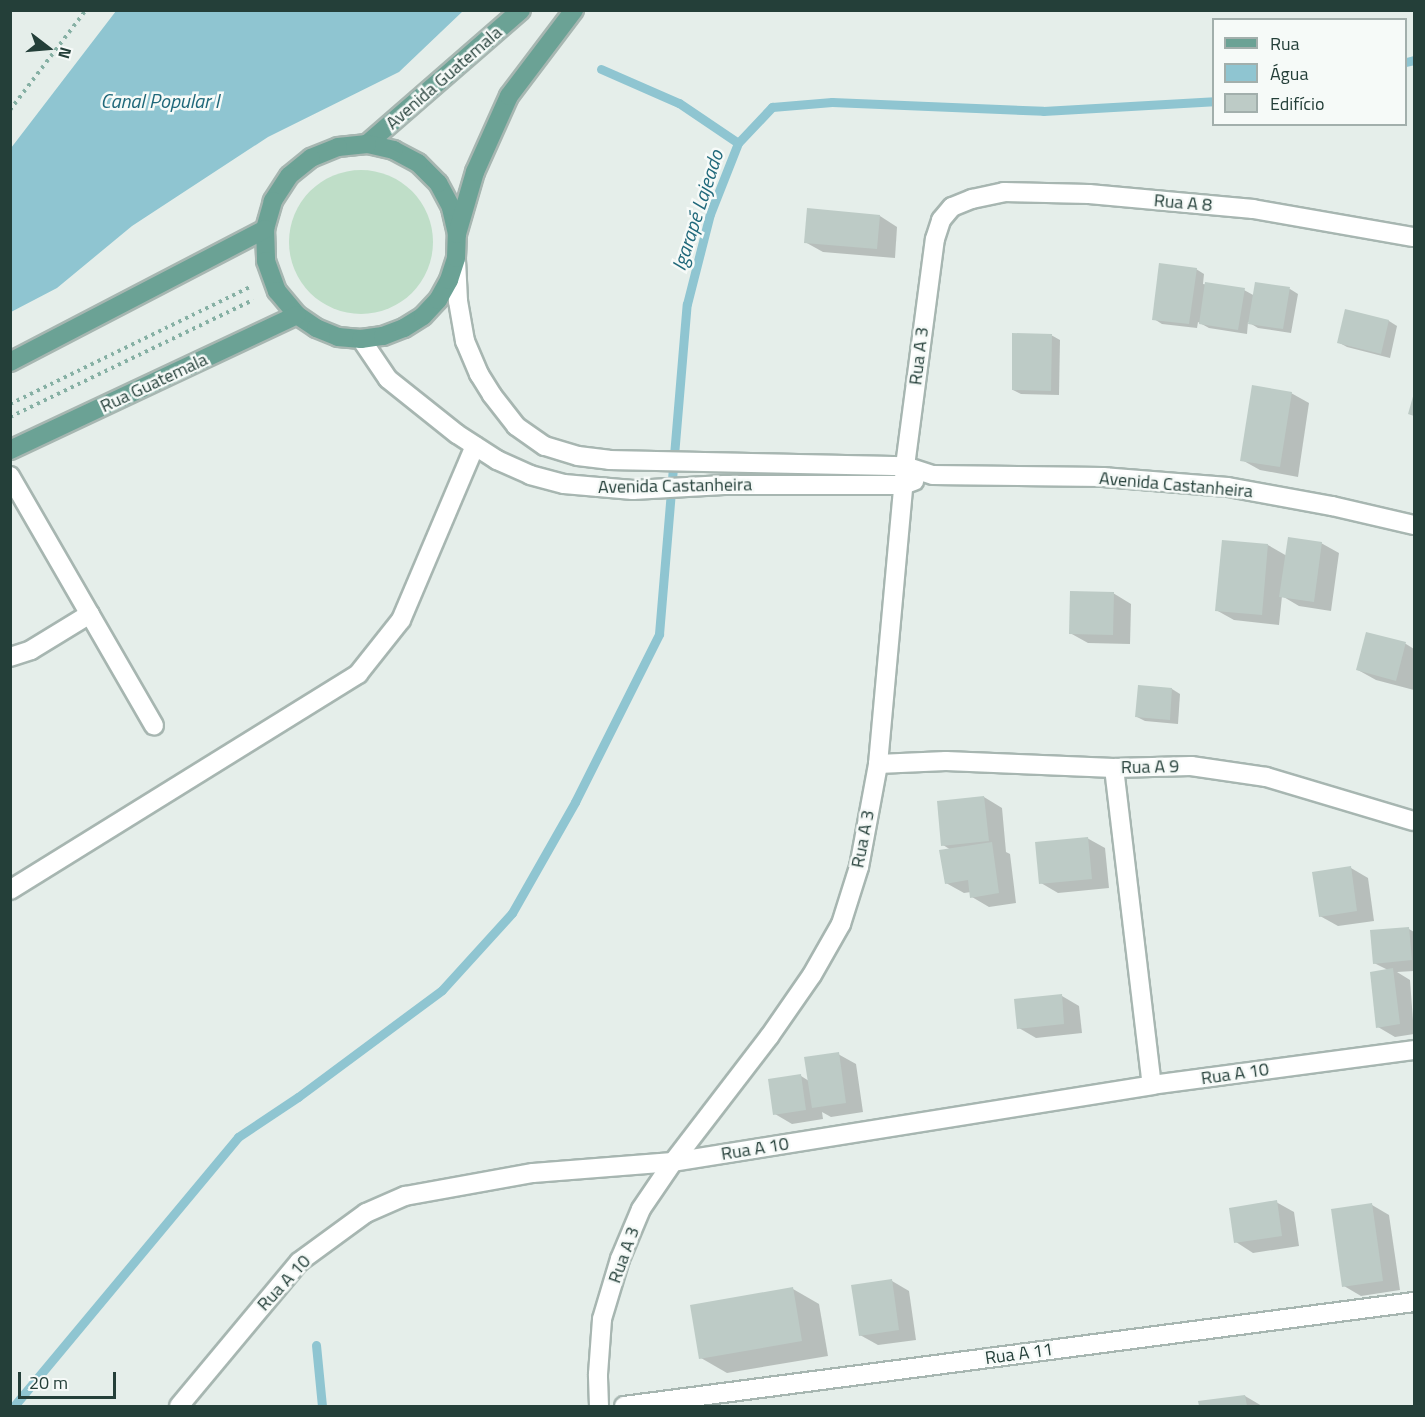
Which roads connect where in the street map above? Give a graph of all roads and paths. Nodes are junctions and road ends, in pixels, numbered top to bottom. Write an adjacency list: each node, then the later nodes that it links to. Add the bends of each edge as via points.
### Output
1 (86, 10): 4 (path)
2 (521, 10): 5 (main road, Avenida Guatemala)
3 (574, 10): 8 (main road, via 509,96 475,172)
4 (10, 110)
5 (367, 144): 7 (main road, via 338,147 311,158 289,176 273,201); 8 (main road, via 394,150 418,163 438,183 452,207)
6 (952, 207): 9 (street, Rua A 8, via 972,198 1004,192 1089,194 1253,209); 20 (street, Rua A 3, via 941,220 934,240)
7 (265, 229): 13 (main road, via 266,261 273,281); 15 (main road)
8 (457, 234): 10 (main road)
9 (1414, 237)
10 (456, 258): 14 (main road, via 450,280 423,316 383,336); 20 (street, Avenida Castanheira, via 465,341 479,374 516,426 545,446 609,460)
11 (252, 286): 16 (path)
12 (255, 299): 17 (path)
13 (297, 315): 14 (main road, via 338,337); 19 (main road, Rua Guatemala)
14 (361, 339): 18 (street, Avenida Castanheira, via 388,379)
15 (10, 362)
16 (10, 404)
17 (10, 417)
18 (475, 446): 23 (street, Avenida Castanheira, via 530,475 598,489); 31 (street, via 401,620 358,674)
19 (10, 450)
20 (905, 466): 21 (street, Avenida Castanheira); 23 (street, Rua A 3)
21 (933, 475): 23 (street, Avenida Castanheira); 24 (street, Avenida Castanheira, via 1102,477 1228,488)
22 (10, 476): 25 (street)
23 (903, 485): 28 (street, Rua A 3)
24 (1414, 525)
25 (90, 614): 26 (street, via 31,650); 27 (street)
26 (10, 657)
27 (154, 725)
28 (878, 764): 29 (street, Rua A 9, via 946,762); 34 (street, Rua A 3, via 859,867 841,924 769,1037)
29 (1114, 768): 30 (street, Rua A 9, via 1191,766 1266,777); 33 (street)
30 (1414, 821)
31 (10, 890)
32 (1414, 1050): 33 (street, Rua A 10)
33 (1152, 1085): 34 (street, Rua A 10)
34 (673, 1162): 36 (street, Rua A 10, via 533,1173 405,1196 366,1213 299,1262); 37 (street, Rua A 3, via 641,1209 602,1318)
35 (1414, 1302): 38 (street, Rua A 11)
36 (179, 1407)
37 (599, 1407)
38 (624, 1407)

